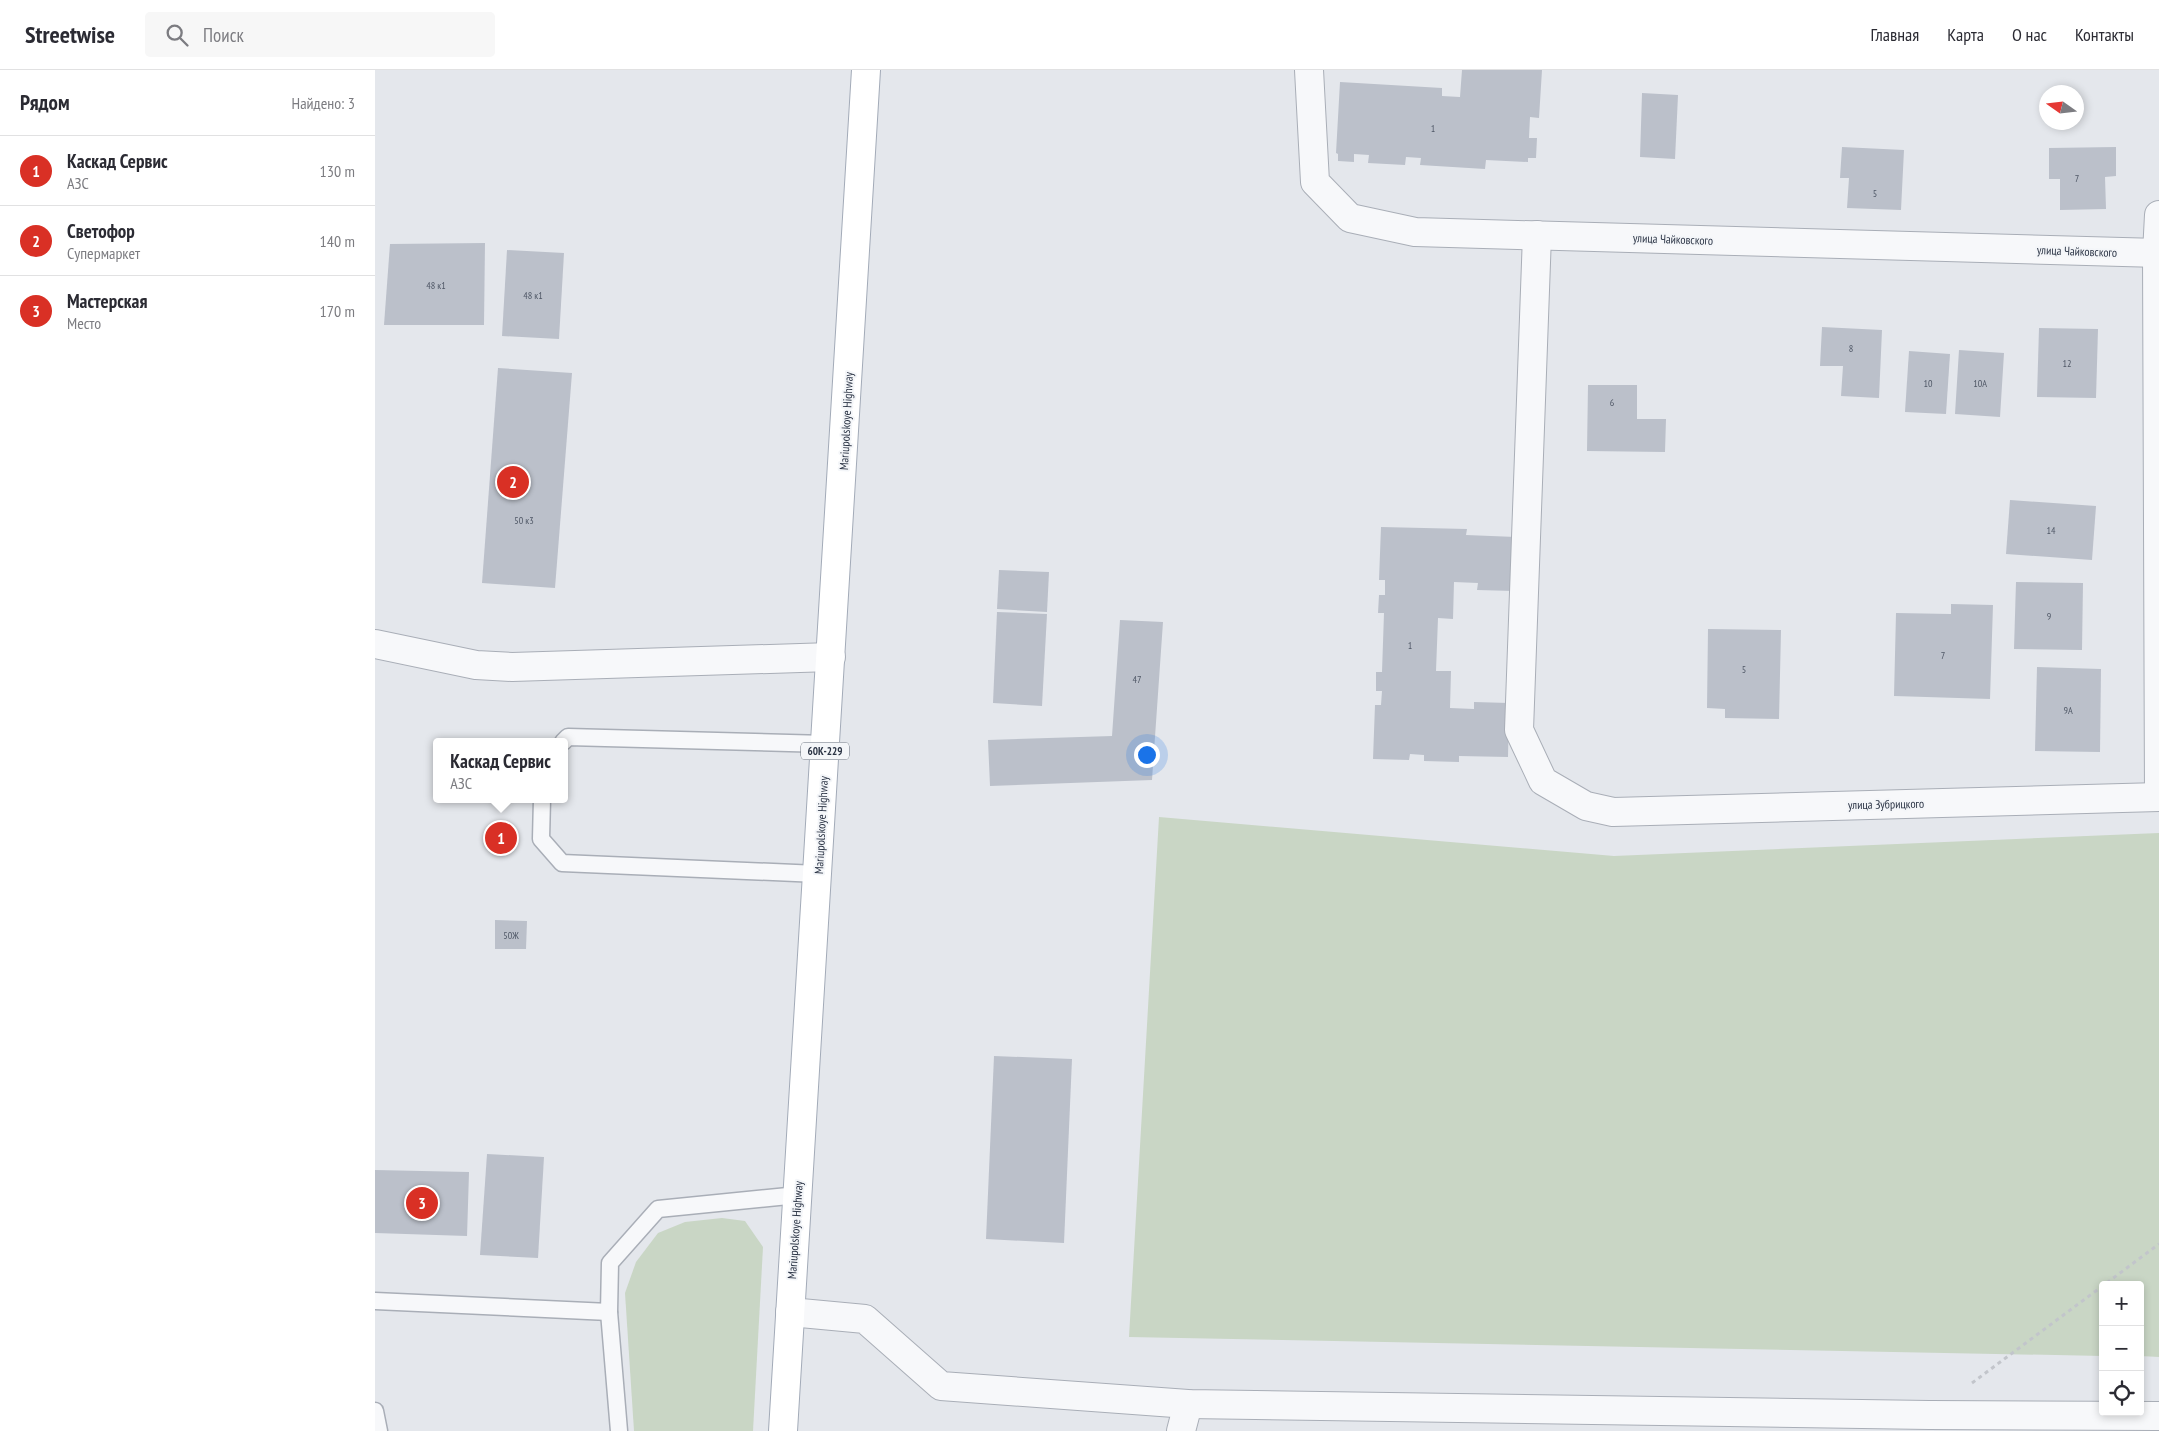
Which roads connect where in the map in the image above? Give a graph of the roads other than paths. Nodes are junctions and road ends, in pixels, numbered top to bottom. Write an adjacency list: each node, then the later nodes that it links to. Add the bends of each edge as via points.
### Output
1 (866, 70): 7 (main road, Mariupolskoye Highway / 60К-229)
2 (1309, 70): 4 (street, улица Чайковского, via 1315,182 1350,218 1415,232)
3 (2159, 215): 5 (street)
4 (1537, 235): 5 (street, улица Чайковского); 10 (street, улица Зубрицкого, via 1519,730 1543,781 1586,806 1613,812)
5 (2158, 253): 10 (street)
6 (375, 644): 7 (street, via 476,664 512,667)
7 (831, 658): 9 (main road, Mariupolskoye Highway / 60К-229)
8 (568, 738): 9 (lane)
9 (826, 744): 12 (main road, Mariupolskoye Highway / 60К-229)
10 (2159, 797)
11 (542, 803): 12 (lane, via 541,839 562,863)
12 (818, 874): 13 (main road, Mariupolskoye Highway / 60К-229)
13 (797, 1195): 15 (lane, via 658,1209 611,1263); 16 (main road, Mariupolskoye Highway / 60К-229)
14 (375, 1301): 15 (lane)
15 (609, 1312): 21 (lane)
16 (790, 1312): 17 (street, via 865,1319 941,1386); 22 (main road, Mariupolskoye Highway / 60К-229)
17 (1188, 1404): 19 (street); 23 (street)
18 (375, 1411): 20 (lane)
19 (2159, 1416)
20 (379, 1431)
21 (619, 1431)
22 (783, 1431)
23 (1181, 1431)

